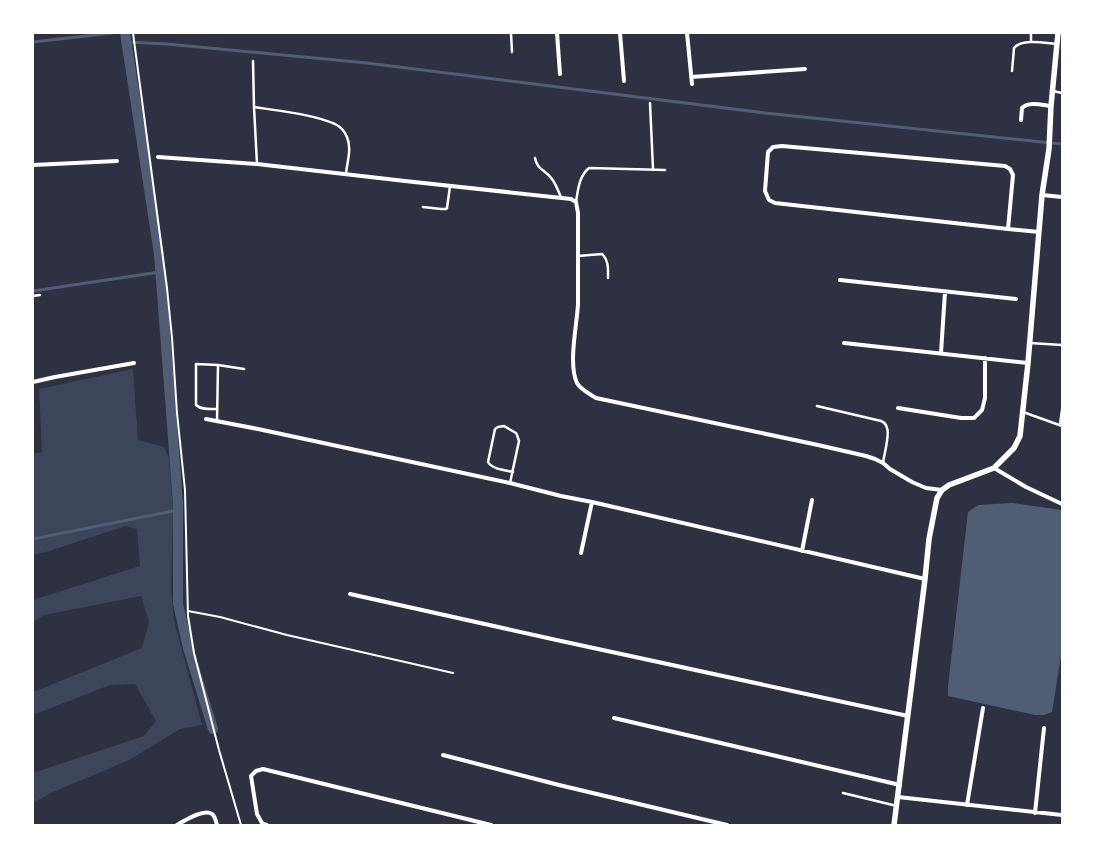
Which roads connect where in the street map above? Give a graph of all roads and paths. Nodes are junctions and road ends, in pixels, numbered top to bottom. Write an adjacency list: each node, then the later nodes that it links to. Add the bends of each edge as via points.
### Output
1 (133, 33): 77 (path, via 168,295 185,490)
2 (511, 33): 10 (lane)
3 (557, 33): 14 (street)
4 (620, 33): 16 (street)
5 (687, 33): 15 (street)
6 (1031, 33): 8 (lane)
7 (1058, 33): 9 (street)
8 (1031, 42): 9 (lane); 13 (lane, via 1019,43 1014,48)
9 (1057, 44): 18 (street)
10 (512, 52)
11 (253, 61): 22 (lane)
12 (805, 69): 15 (street)
13 (1012, 71)
14 (560, 74)
15 (691, 77): 17 (street)
16 (624, 81)
17 (692, 84)
18 (1053, 91): 19 (lane); 21 (street)
19 (1062, 93)
20 (650, 103): 29 (lane)
21 (1051, 106): 23 (street, via 1024,105); 33 (street, via 1049,149)
22 (254, 107): 27 (lane); 31 (lane, via 313,117 336,124 344,130 350,146)
23 (1021, 120)
24 (158, 157): 27 (street)
25 (535, 158): 34 (lane, via 539,168 553,180)
26 (117, 161): 28 (street)
27 (257, 164): 31 (street)
28 (33, 165)
29 (653, 170): 30 (lane); 36 (lane, via 589,168 581,179)
30 (665, 170)
31 (346, 174): 32 (street)
32 (450, 186): 34 (street); 37 (lane, via 446,209)
33 (1042, 195): 35 (street); 39 (street)
34 (561, 197): 36 (street)
35 (1062, 197)
36 (576, 202): 40 (street)
37 (423, 207)
38 (1008, 229): 38 (street, via 775,203 769,200 765,191 768,152 773,147 782,146 1005,166 1010,168 1013,175); 39 (street)
39 (1038, 232): 48 (street)
40 (578, 256): 41 (lane, via 602,254 608,265); 65 (street, via 578,305 573,359 578,384 586,392 596,398 818,445 875,458)
41 (608, 278)
42 (840, 280): 43 (street)
43 (945, 292): 46 (street); 50 (street)
44 (40, 295): 45 (lane)
45 (33, 296)
46 (1016, 300)
47 (844, 343): 50 (street)
48 (1030, 343): 49 (lane); 52 (street)
49 (1062, 345)
50 (941, 353): 51 (street)
51 (985, 358): 52 (street); 58 (street, via 985,398 982,410 974,418)
52 (1028, 363): 61 (street)
53 (134, 364): 56 (street)
54 (218, 365): 55 (lane); 59 (lane); 59 (lane, via 196,364 196,405)
55 (244, 369)
56 (33, 382)
57 (817, 406): 65 (lane, via 884,423 888,433)
58 (898, 408)
59 (217, 409): 63 (lane)
60 (1062, 410): 64 (lane)
61 (1023, 412): 64 (lane); 66 (street, via 1020,436 1014,448)
62 (206, 419): 63 (street)
63 (217, 421): 68 (street)
64 (1061, 425)
65 (883, 463): 69 (street, via 912,482 926,488)
66 (994, 468): 69 (street); 72 (street)
67 (513, 472): 67 (lane, via 519,441 516,433 504,426 498,427 495,429 488,462 492,467); 68 (lane)
68 (510, 483): 71 (street)
69 (942, 490): 75 (street, via 934,506)
70 (812, 500): 73 (street)
71 (592, 502): 73 (street); 74 (street)
72 (1062, 504)
73 (802, 551): 75 (street)
74 (581, 553)
75 (925, 579): 80 (street)
76 (350, 594): 80 (street)
77 (188, 611): 78 (path); 93 (path, via 194,654)
78 (453, 673)
79 (983, 708): 87 (street)
80 (908, 716): 84 (street)
81 (614, 718): 84 (street)
82 (1044, 728): 89 (street)
83 (443, 755): 96 (street)
84 (900, 785): 86 (street)
85 (843, 793): 88 (lane)
86 (898, 797): 87 (street); 88 (street)
87 (967, 805): 89 (street)
88 (897, 806): 97 (street)
89 (1035, 812): 90 (street)
90 (1062, 816)
91 (177, 825): 92 (street, via 206,812 215,817)
92 (217, 825)
93 (242, 825)
94 (267, 825): 95 (street, via 262,823 257,814 251,776 263,769)
95 (491, 825)
96 (727, 825)
97 (894, 825)

